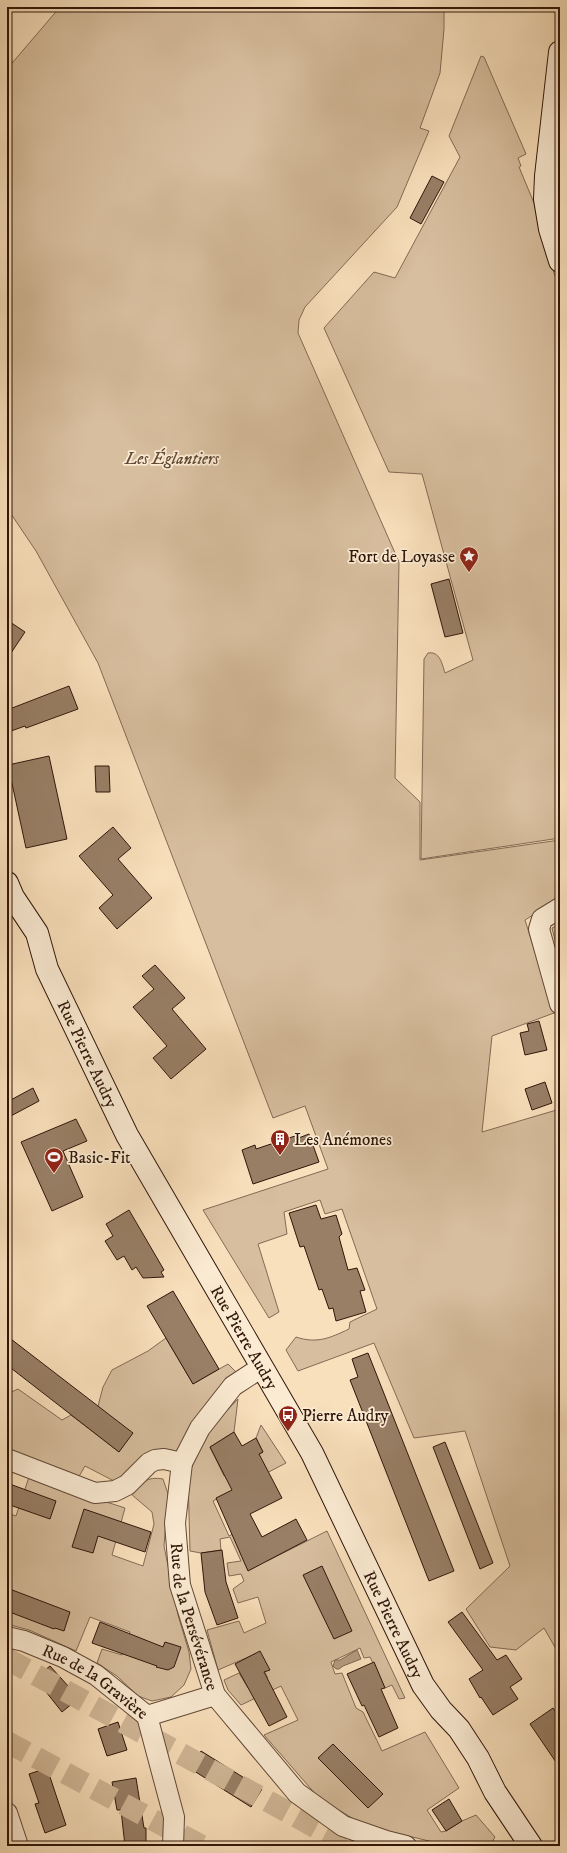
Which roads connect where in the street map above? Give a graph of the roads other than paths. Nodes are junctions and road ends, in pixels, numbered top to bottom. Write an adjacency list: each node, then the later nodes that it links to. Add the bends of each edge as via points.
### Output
1 (560, 52): 2 (street, via 545,199 550,229)
2 (560, 261)
3 (7, 883): 6 (street, Rue Pierre Audry, via 13,897 37,933 47,969 126,1135)
4 (560, 908): 5 (street, via 542,919 539,929)
5 (560, 1004)
6 (262, 1367): 8 (street, Rue de la Persévérance, via 233,1386 200,1428); 16 (street, Rue Pierre Audry, via 312,1453 423,1685 459,1729 478,1758 495,1792)
7 (7, 1459): 8 (street, via 95,1493 115,1491 127,1485 155,1460)
8 (182, 1463): 10 (street, Rue de la Persévérance, via 175,1523 180,1586)
9 (7, 1637): 11 (street, Rue de la Gravière, via 63,1657 96,1675)
10 (215, 1695): 11 (street); 15 (street, Rue de la Persévérance, via 296,1793 343,1826)
11 (147, 1716): 14 (street, Rue de la Gravière, via 174,1816)
12 (7, 1813): 13 (street)
13 (18, 1846)
14 (173, 1846)
15 (406, 1846)
16 (531, 1846)

